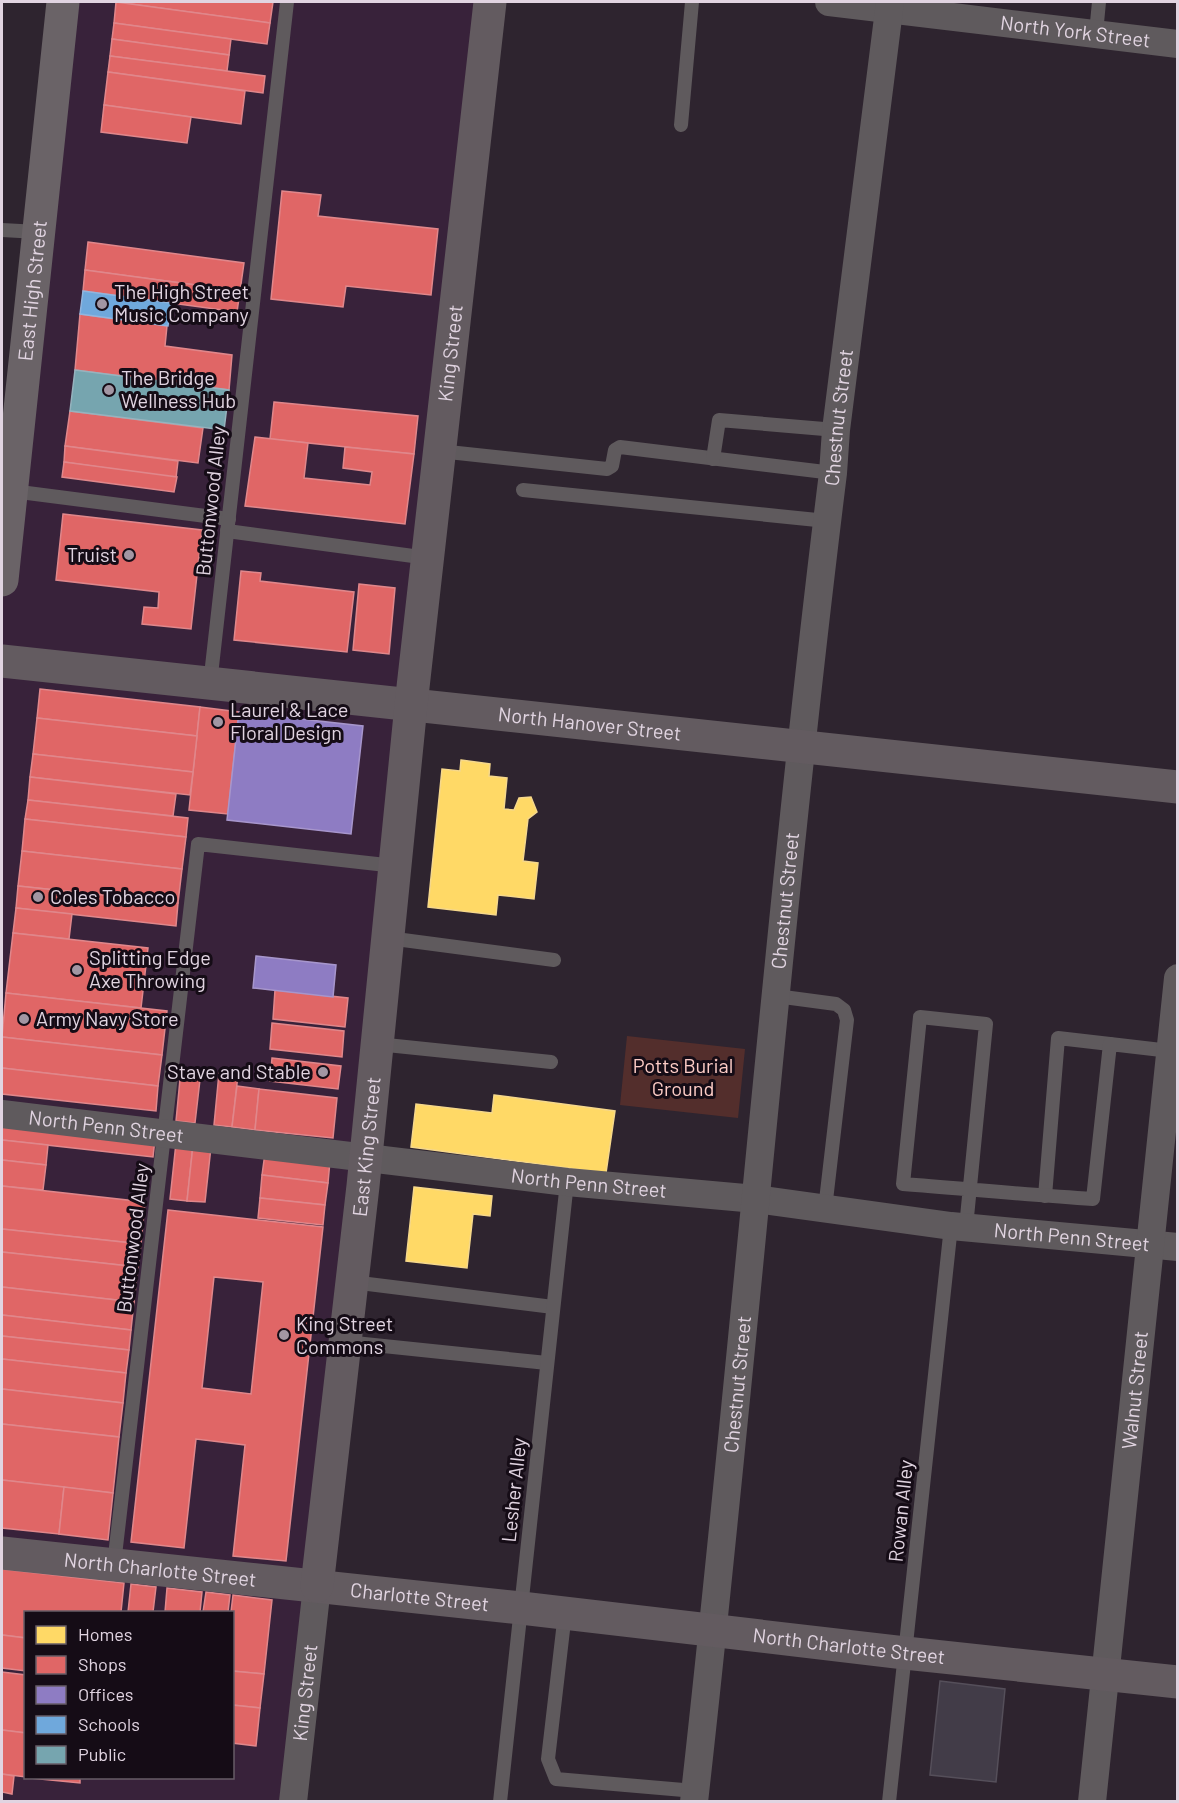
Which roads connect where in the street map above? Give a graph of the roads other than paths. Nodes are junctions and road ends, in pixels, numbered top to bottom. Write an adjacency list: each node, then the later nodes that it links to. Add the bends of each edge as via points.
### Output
1 (63, 2): 12 (main road, East High Street)
2 (287, 2): 20 (lane, Buttonwood Alley)
3 (490, 2): 14 (main road, King Street)
4 (692, 2): 10 (lane)
5 (829, 2): 7 (street, North York Street)
6 (1099, 2): 8 (lane)
7 (889, 5): 8 (street, North York Street); 13 (street, Chestnut Street)
8 (1096, 33): 9 (street, North York Street)
9 (1178, 44)
10 (681, 124)
11 (2, 230): 12 (lane)
12 (39, 232): 18 (main road, East High Street)
13 (836, 430): 15 (lane, via 719,420); 16 (street, Chestnut Street)
14 (440, 451): 15 (lane, via 607,469 620,447); 21 (main road, King Street)
15 (713, 459): 16 (lane)
16 (833, 473): 19 (street, Chestnut Street)
17 (523, 490): 19 (lane)
18 (12, 491): 20 (lane); 22 (main road, East High Street)
19 (827, 521): 26 (street, Chestnut Street)
20 (228, 525): 21 (lane); 24 (lane, Buttonwood Alley)
21 (428, 558): 25 (main road, King Street)
22 (2, 580)
23 (2, 662): 24 (main road, North Hanover Street)
24 (210, 684): 25 (main road, North Hanover Street)
25 (411, 705): 26 (main road, North Hanover Street); 28 (main road, East King Street)
26 (800, 746): 27 (main road, North Hanover Street); 32 (street, Chestnut Street)
27 (1178, 787)
28 (395, 866): 29 (main road, East King Street); 38 (lane, Buttonwood Alley, via 198,844)
29 (388, 938): 30 (lane); 34 (main road, East King Street)
30 (554, 960)
31 (1178, 978): 33 (street, Walnut Street)
32 (776, 996): 43 (street, Chestnut Street); 44 (lane, via 836,1004 844,1010 847,1020)
33 (1173, 1033): 35 (lane); 46 (street, Walnut Street)
34 (377, 1044): 36 (lane); 39 (main road, East King Street)
35 (1110, 1044): 42 (lane, via 1093,1199); 42 (lane, via 1058,1038)
36 (551, 1062)
37 (2, 1114): 38 (street, North Penn Street)
38 (165, 1132): 39 (street, North Penn Street); 52 (lane, Buttonwood Alley)
39 (366, 1157): 40 (street, North Penn Street); 47 (main road, East King Street)
40 (567, 1182): 43 (street, North Penn Street); 48 (lane, Lesher Alley)
41 (971, 1189): 41 (lane, Rowan Alley, via 903,1184 920,1017 986,1023); 42 (lane); 45 (lane, Rowan Alley)
42 (1045, 1196)
43 (756, 1199): 44 (street, North Penn Street); 56 (street, Chestnut Street)
44 (825, 1209): 45 (street, North Penn Street)
45 (959, 1226): 46 (street, North Penn Street); 57 (lane, Rowan Alley)
46 (1164, 1246): 58 (street, Walnut Street)
47 (352, 1282): 48 (lane); 49 (main road, East King Street)
48 (553, 1306): 50 (lane, Lesher Alley)
49 (345, 1342): 50 (lane); 53 (main road, East King Street)
50 (547, 1363): 54 (lane, Lesher Alley)
51 (2, 1553): 52 (main road, North Charlotte Street)
52 (114, 1564): 53 (main road, North Charlotte Street)
53 (317, 1586): 54 (main road, Charlotte Street); 61 (street, King Street)
54 (521, 1608): 55 (main road, North Charlotte Street); 62 (lane, Lesher Alley)
55 (565, 1613): 56 (main road, North Charlotte Street); 60 (lane, via 548,1759 556,1779)
56 (714, 1631): 57 (main road, North Charlotte Street); 60 (street, Chestnut Street)
57 (905, 1653): 58 (main road, North Charlotte Street); 63 (lane, Rowan Alley)
58 (1107, 1673): 59 (main road, North Charlotte Street); 64 (street, Walnut Street)
59 (1178, 1682)
60 (694, 1796)
61 (293, 1802)
62 (500, 1802)
63 (889, 1802)
64 (1092, 1802)

